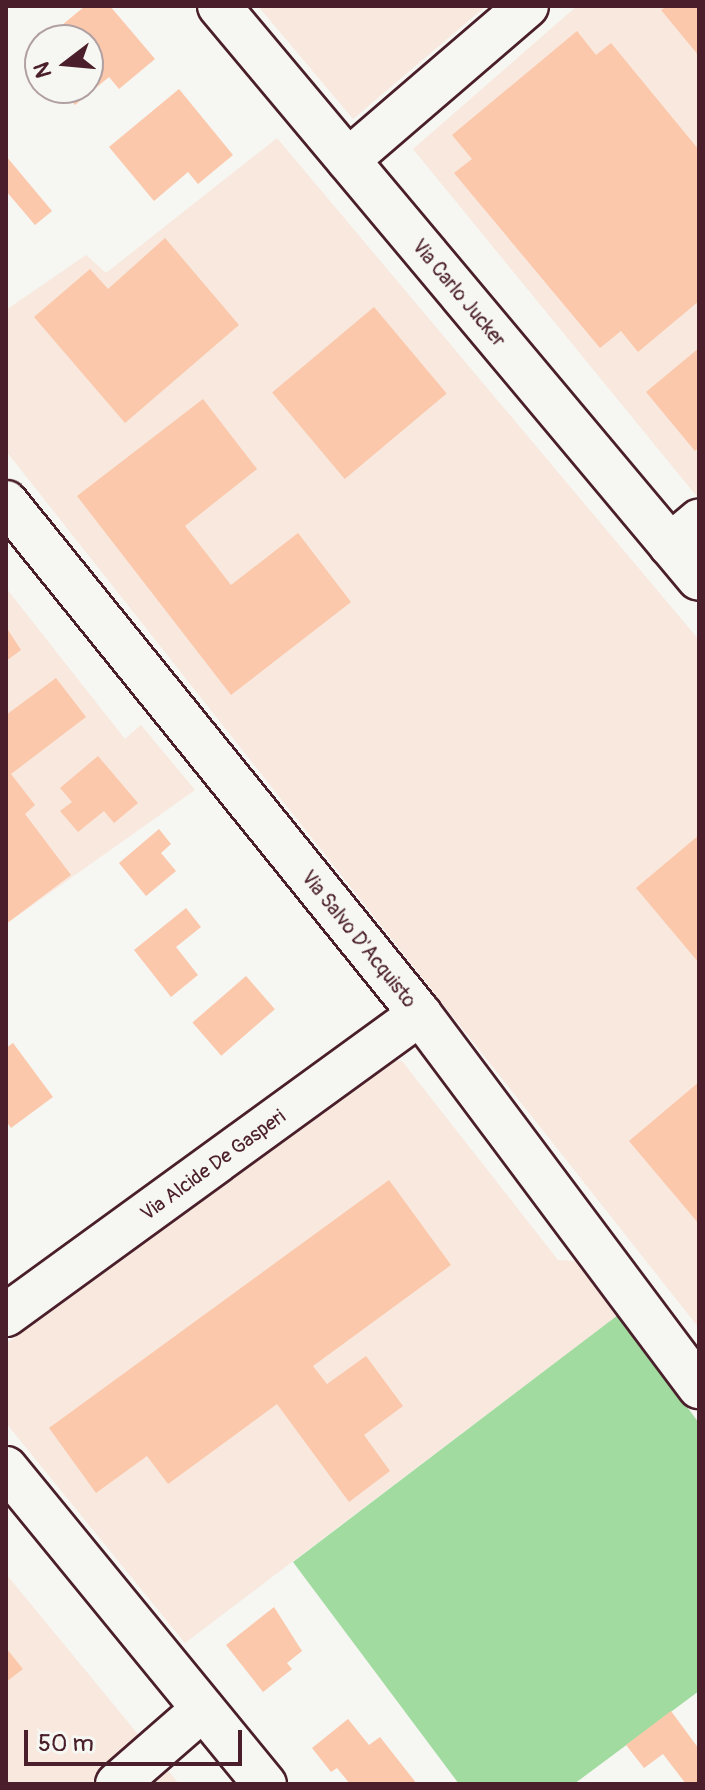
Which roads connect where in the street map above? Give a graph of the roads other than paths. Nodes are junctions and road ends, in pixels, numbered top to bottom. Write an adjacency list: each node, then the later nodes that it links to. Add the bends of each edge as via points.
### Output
1 (219, 6): 3 (street, Via Carlo Jucker)
2 (527, 6): 3 (street)
3 (348, 160): 5 (street, Via Carlo Jucker)
4 (6, 502): 7 (street, Via Salvo D'Acquisto)
5 (685, 533): 6 (street, Via Carlo Jucker)
6 (699, 579)
7 (420, 1014): 8 (street, Via Alcide De Gasperi); 9 (street, Via Salvo D'Acquisto)
8 (6, 1315)
9 (699, 1387)
10 (6, 1468): 11 (street)
11 (203, 1709): 12 (street); 13 (street)
12 (117, 1784)
13 (265, 1784)

